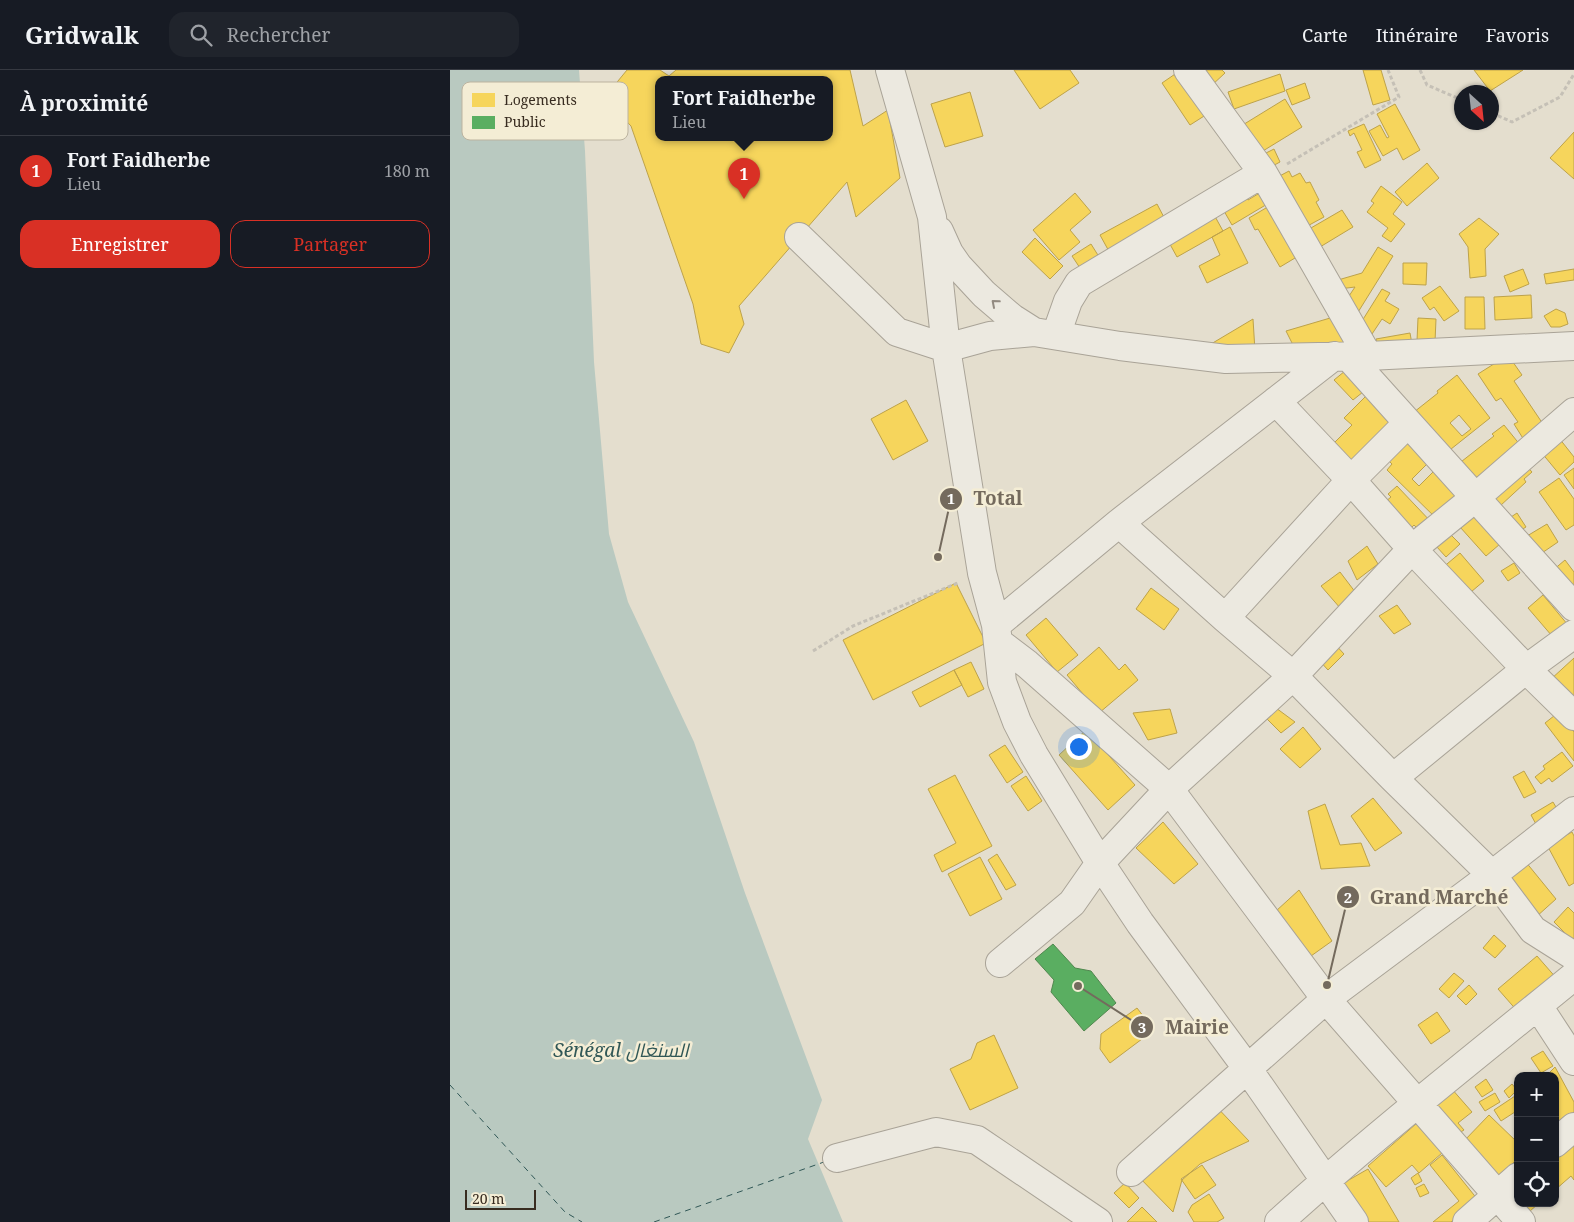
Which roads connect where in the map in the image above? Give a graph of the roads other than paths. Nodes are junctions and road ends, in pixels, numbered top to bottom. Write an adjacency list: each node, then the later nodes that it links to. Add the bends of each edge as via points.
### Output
1 (890, 70): 4 (street)
2 (1188, 70): 3 (street)
3 (1263, 173): 6 (street, via 1079,284); 9 (street)
4 (932, 217): 6 (street, one-way to 4, via 1012,318 984,294 949,253); 8 (street)
5 (799, 237): 8 (street, via 897,332)
6 (1045, 334): 8 (street, via 990,336); 9 (street, via 1226,359)
7 (1574, 346): 9 (street)
8 (946, 348): 19 (street, via 982,573)
9 (1350, 356): 10 (street); 12 (street)
10 (1276, 402): 13 (street); 15 (street)
11 (1574, 412): 14 (street)
12 (1408, 423): 13 (street); 14 (street)
13 (1350, 480): 16 (street); 18 (street)
14 (1476, 498): 16 (street); 17 (street)
15 (1119, 523): 18 (street); 19 (street)
16 (1412, 549): 21 (street); 22 (street)
17 (1574, 607)
18 (1226, 618): 22 (street)
19 (997, 633): 25 (street, via 1027,664); 27 (street, via 1002,682 1018,722 1034,755)
20 (1574, 634): 21 (street)
21 (1526, 669): 23 (street); 24 (street)
22 (1293, 676): 24 (street); 25 (street)
23 (1574, 716)
24 (1394, 778): 28 (street)
25 (1169, 789): 27 (street); 32 (street)
26 (1574, 811): 28 (street)
27 (1100, 863): 30 (street, via 1072,903); 35 (street)
28 (1492, 875): 29 (street, via 1533,930); 32 (street)
29 (1574, 956)
30 (1000, 963)
31 (1574, 976): 33 (street)
32 (1326, 999): 35 (street); 36 (street)
33 (1538, 1006): 34 (street); 36 (street)
34 (1574, 1061)
35 (1247, 1068): 40 (street); 41 (street)
36 (1417, 1103): 41 (street); 43 (street)
37 (1574, 1126): 38 (street)
38 (1559, 1139)
39 (837, 1158): 44 (street, via 936,1132 977,1140)
40 (1131, 1172)
41 (1325, 1180): 45 (street); 46 (street)
42 (1514, 1180): 43 (street)
43 (1498, 1194): 47 (street); 48 (street)
44 (1098, 1222)
45 (1279, 1222)
46 (1354, 1222)
47 (1468, 1222)
48 (1521, 1222)

